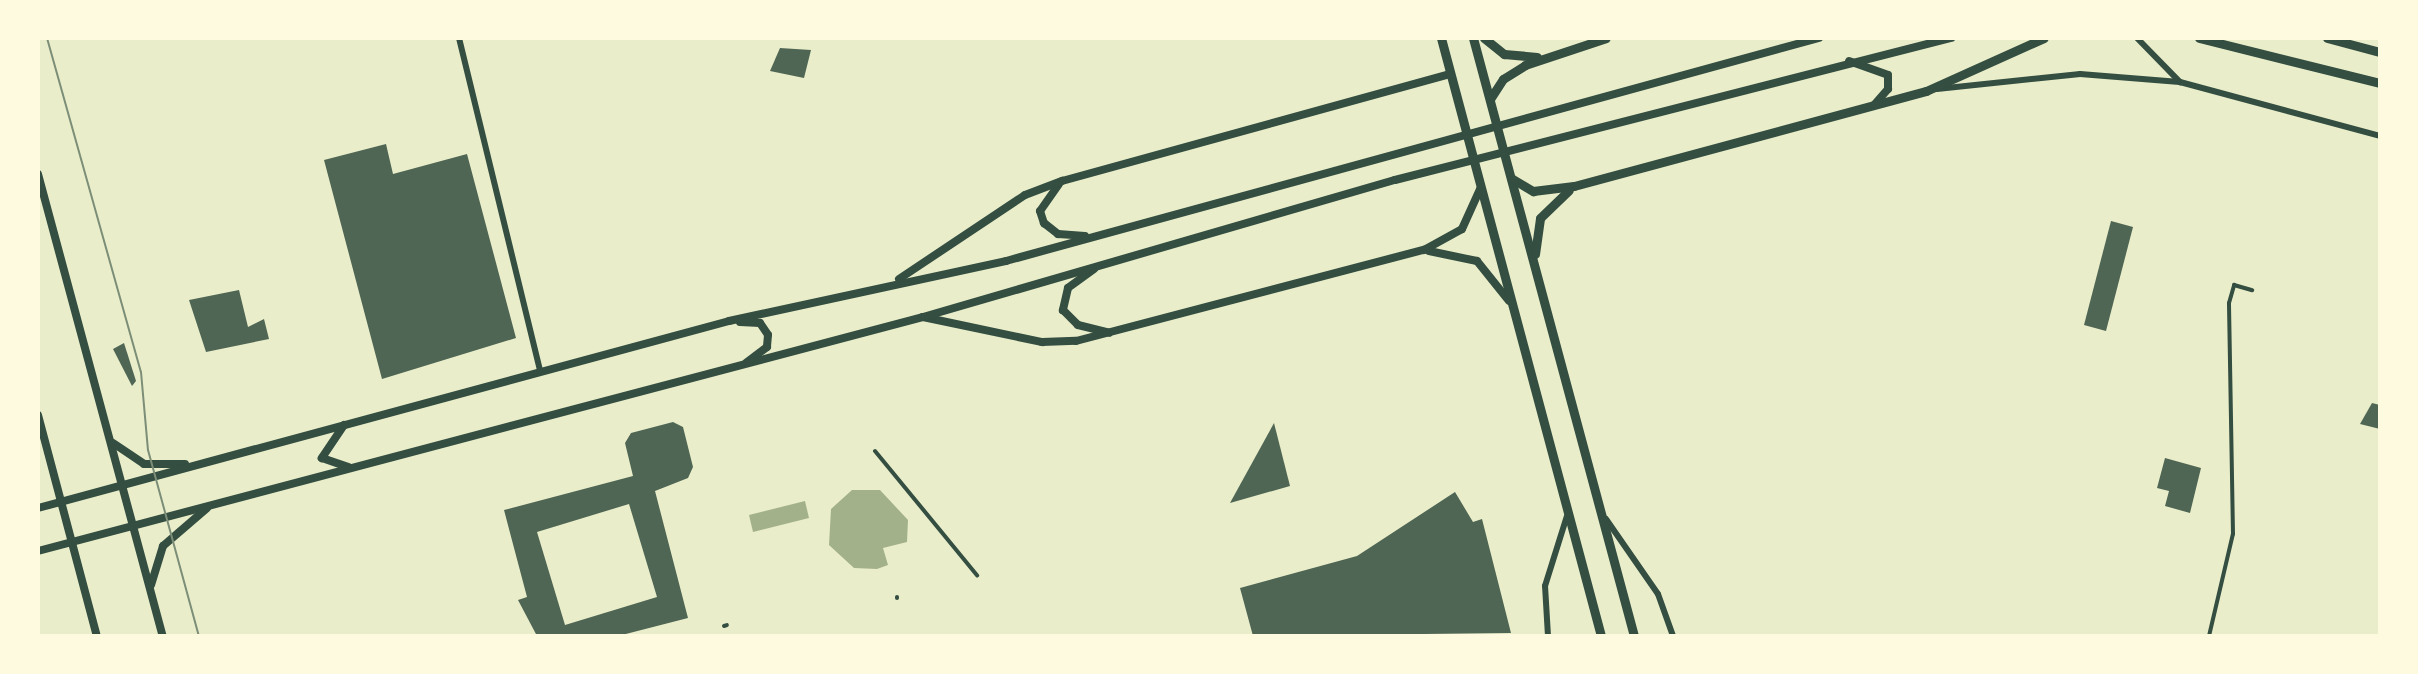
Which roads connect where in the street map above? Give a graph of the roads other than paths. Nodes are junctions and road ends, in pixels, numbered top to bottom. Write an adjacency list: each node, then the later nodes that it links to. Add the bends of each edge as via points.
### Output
1 (459, 38): 39 (street)
2 (1441, 38): 15 (main road)
3 (1473, 38): 19 (main road)
4 (1484, 38): 13 (main road, via 1504,54)
5 (1606, 38): 13 (main road)
6 (1819, 38): 28 (main road)
7 (1951, 38): 14 (main road)
8 (2044, 38): 18 (main road)
9 (2137, 38): 16 (street)
10 (2199, 38): 17 (main road)
11 (2327, 38): 12 (main road)
12 (2380, 52)
13 (1540, 57): 19 (main road, via 1503,79)
14 (1845, 61): 20 (main road, via 1879,66 1888,75 1888,89); 30 (main road)
15 (1451, 74): 24 (main road); 27 (main road)
16 (2180, 82): 18 (street, via 2080,74); 21 (street)
17 (2380, 83)
18 (1926, 91): 20 (main road)
19 (1491, 103): 23 (main road)
20 (1874, 105): 26 (main road)
21 (2380, 136)
22 (38, 174): 25 (main road)
23 (1511, 178): 26 (main road, via 1533,191); 31 (main road)
24 (1062, 181): 28 (main road, via 1046,197 1044,223 1058,234); 32 (main road, via 1025,195)
25 (40, 185): 42 (main road)
26 (1574, 186): 31 (main road, via 1540,218)
27 (1481, 187): 29 (main road, via 1462,229); 34 (main road)
28 (1093, 237): 32 (main road)
29 (1424, 250): 34 (main road, via 1477,261); 37 (main road)
30 (1100, 265): 35 (main road); 37 (main road, via 1068,288 1063,310 1078,325)
31 (1535, 265): 47 (main road)
32 (895, 282): 36 (main road)
33 (2252, 290): 63 (street, via 2234,285 2229,303 2233,534)
34 (1513, 307): 51 (main road)
35 (923, 317): 37 (main road, via 1042,342); 38 (main road)
36 (729, 321): 38 (main road, via 760,323 768,335 767,347); 39 (main road)
37 (1110, 333)
38 (742, 366): 45 (main road)
39 (540, 371): 41 (main road)
40 (38, 415): 48 (main road)
41 (344, 425): 44 (main road); 45 (main road, via 322,458 329,466)
42 (112, 443): 44 (main road, via 144,464); 46 (main road)
43 (875, 451): 55 (street)
44 (198, 463): 46 (main road)
45 (355, 468): 49 (main road)
46 (123, 485): 48 (main road); 52 (main road)
47 (1596, 498): 61 (main road); 62 (street, via 1658,594)
48 (62, 501): 50 (main road); 53 (main road)
49 (209, 507): 52 (main road); 56 (main road, via 163,546)
50 (38, 508)
51 (1567, 516): 59 (street, via 1545,586); 60 (main road)
52 (133, 526): 53 (main road); 56 (main road)
53 (72, 542): 54 (main road); 57 (main road)
54 (38, 551)
55 (977, 575)
56 (150, 589): 58 (main road)
57 (97, 636)
58 (163, 636)
59 (1548, 636)
60 (1601, 636)
61 (1634, 636)
62 (1673, 636)
63 (2209, 636)

